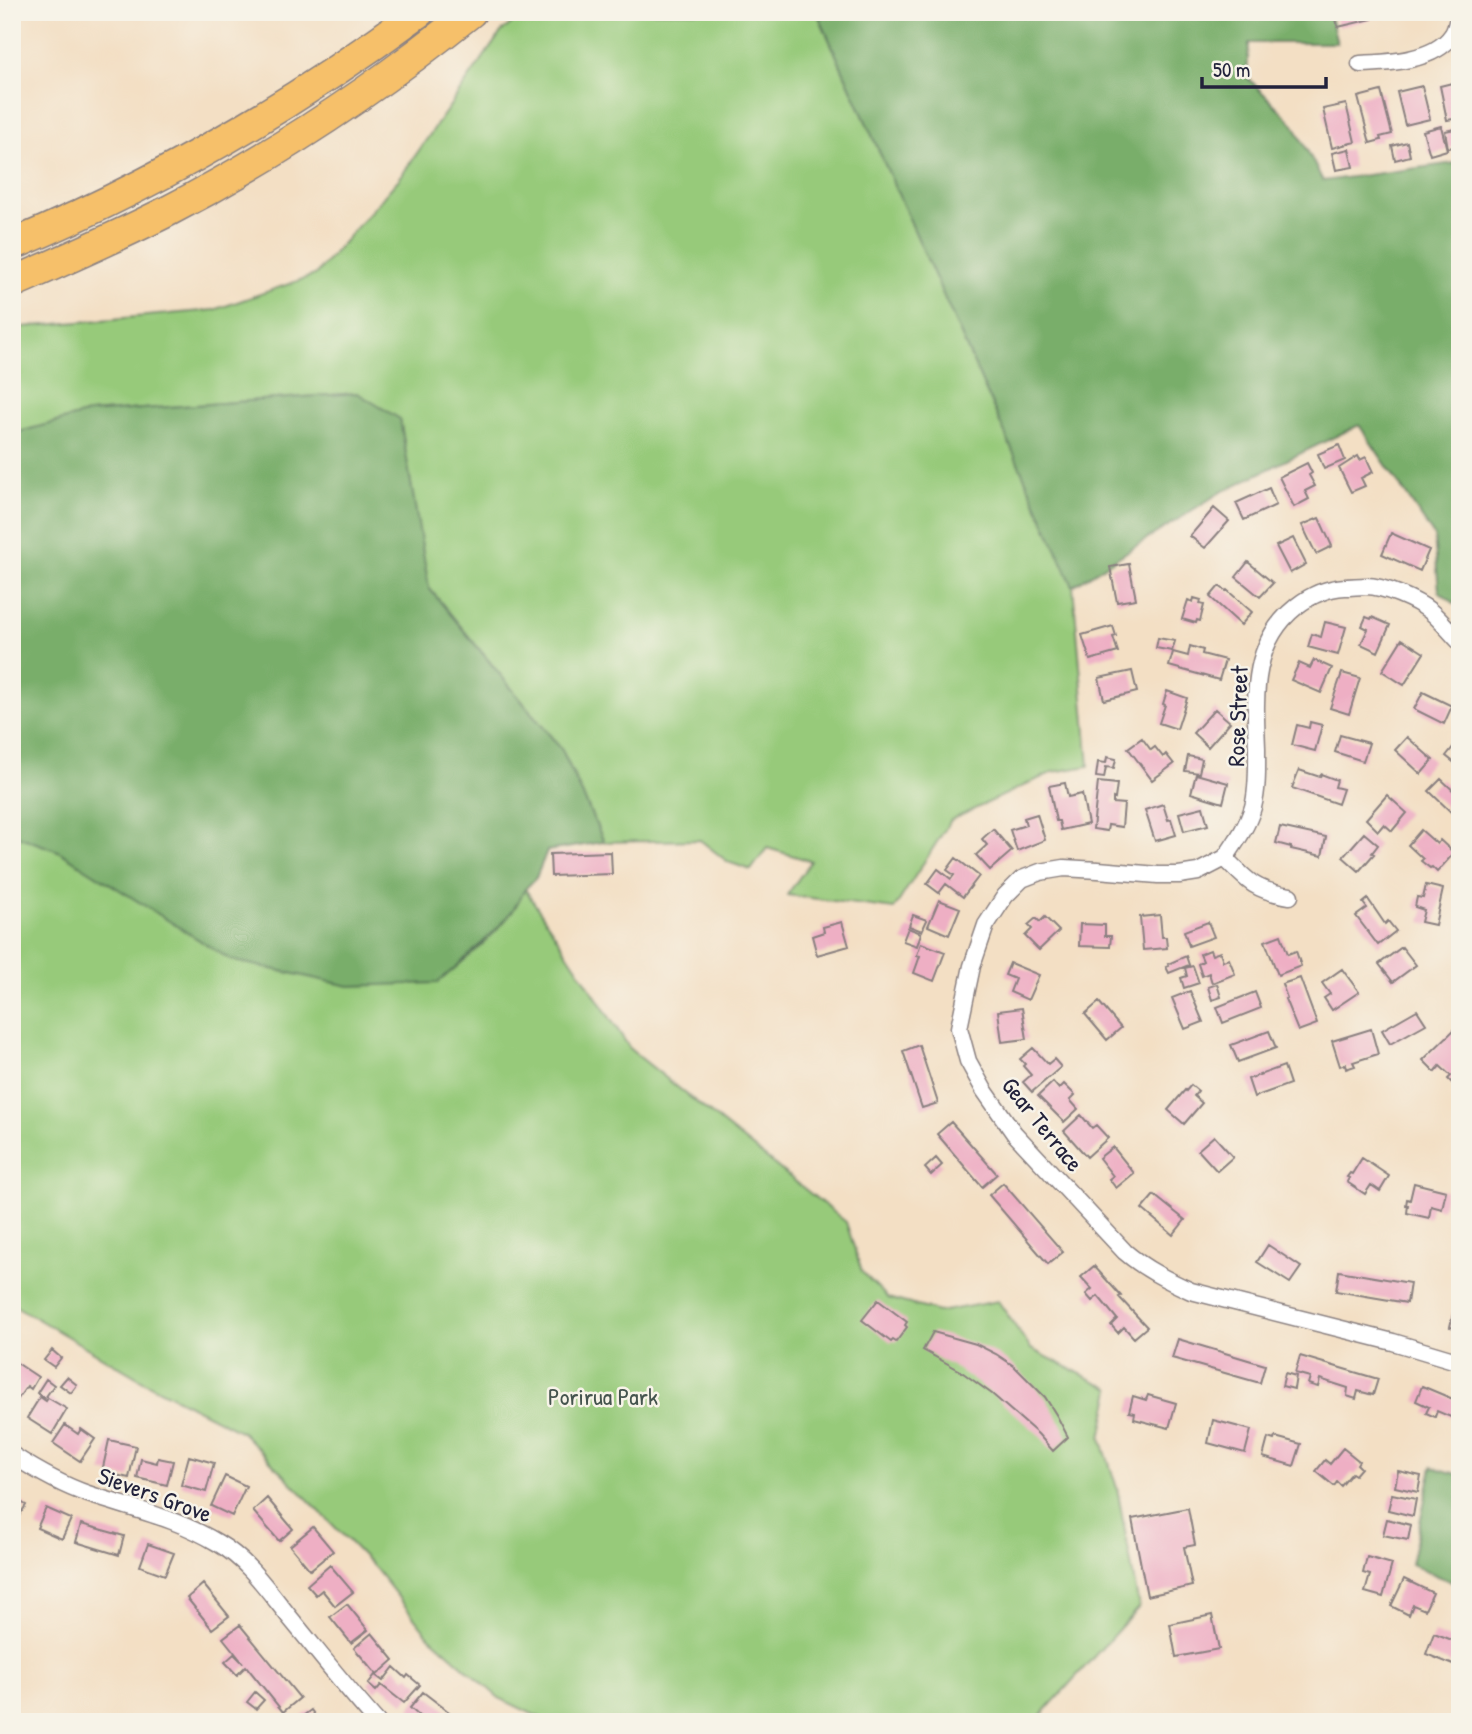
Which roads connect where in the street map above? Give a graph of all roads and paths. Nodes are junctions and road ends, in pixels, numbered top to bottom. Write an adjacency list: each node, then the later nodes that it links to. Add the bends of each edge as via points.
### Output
1 (419, 12): 5 (highway, via 244,130 92,211)
2 (471, 12): 6 (highway, via 326,120 255,162 169,210)
3 (1458, 14): 4 (street, via 1453,34 1440,48 1391,63)
4 (1360, 64)
5 (12, 245)
6 (12, 282)
7 (1460, 642): 8 (street, Rose Street, via 1430,611 1407,597 1369,586 1322,591 1281,620 1261,659 1253,807)
8 (1226, 858): 9 (street, via 1248,883); 10 (street, Gear Terrace, via 1198,872 1179,875 1063,869 1022,879 986,925 972,966 959,1028 968,1061 1014,1133 1141,1265 1191,1291)
9 (1290, 896)
10 (1460, 1362)
11 (12, 1455): 12 (street, Sievers Grove, via 62,1484 163,1516 220,1544 265,1585)
12 (377, 1722)

